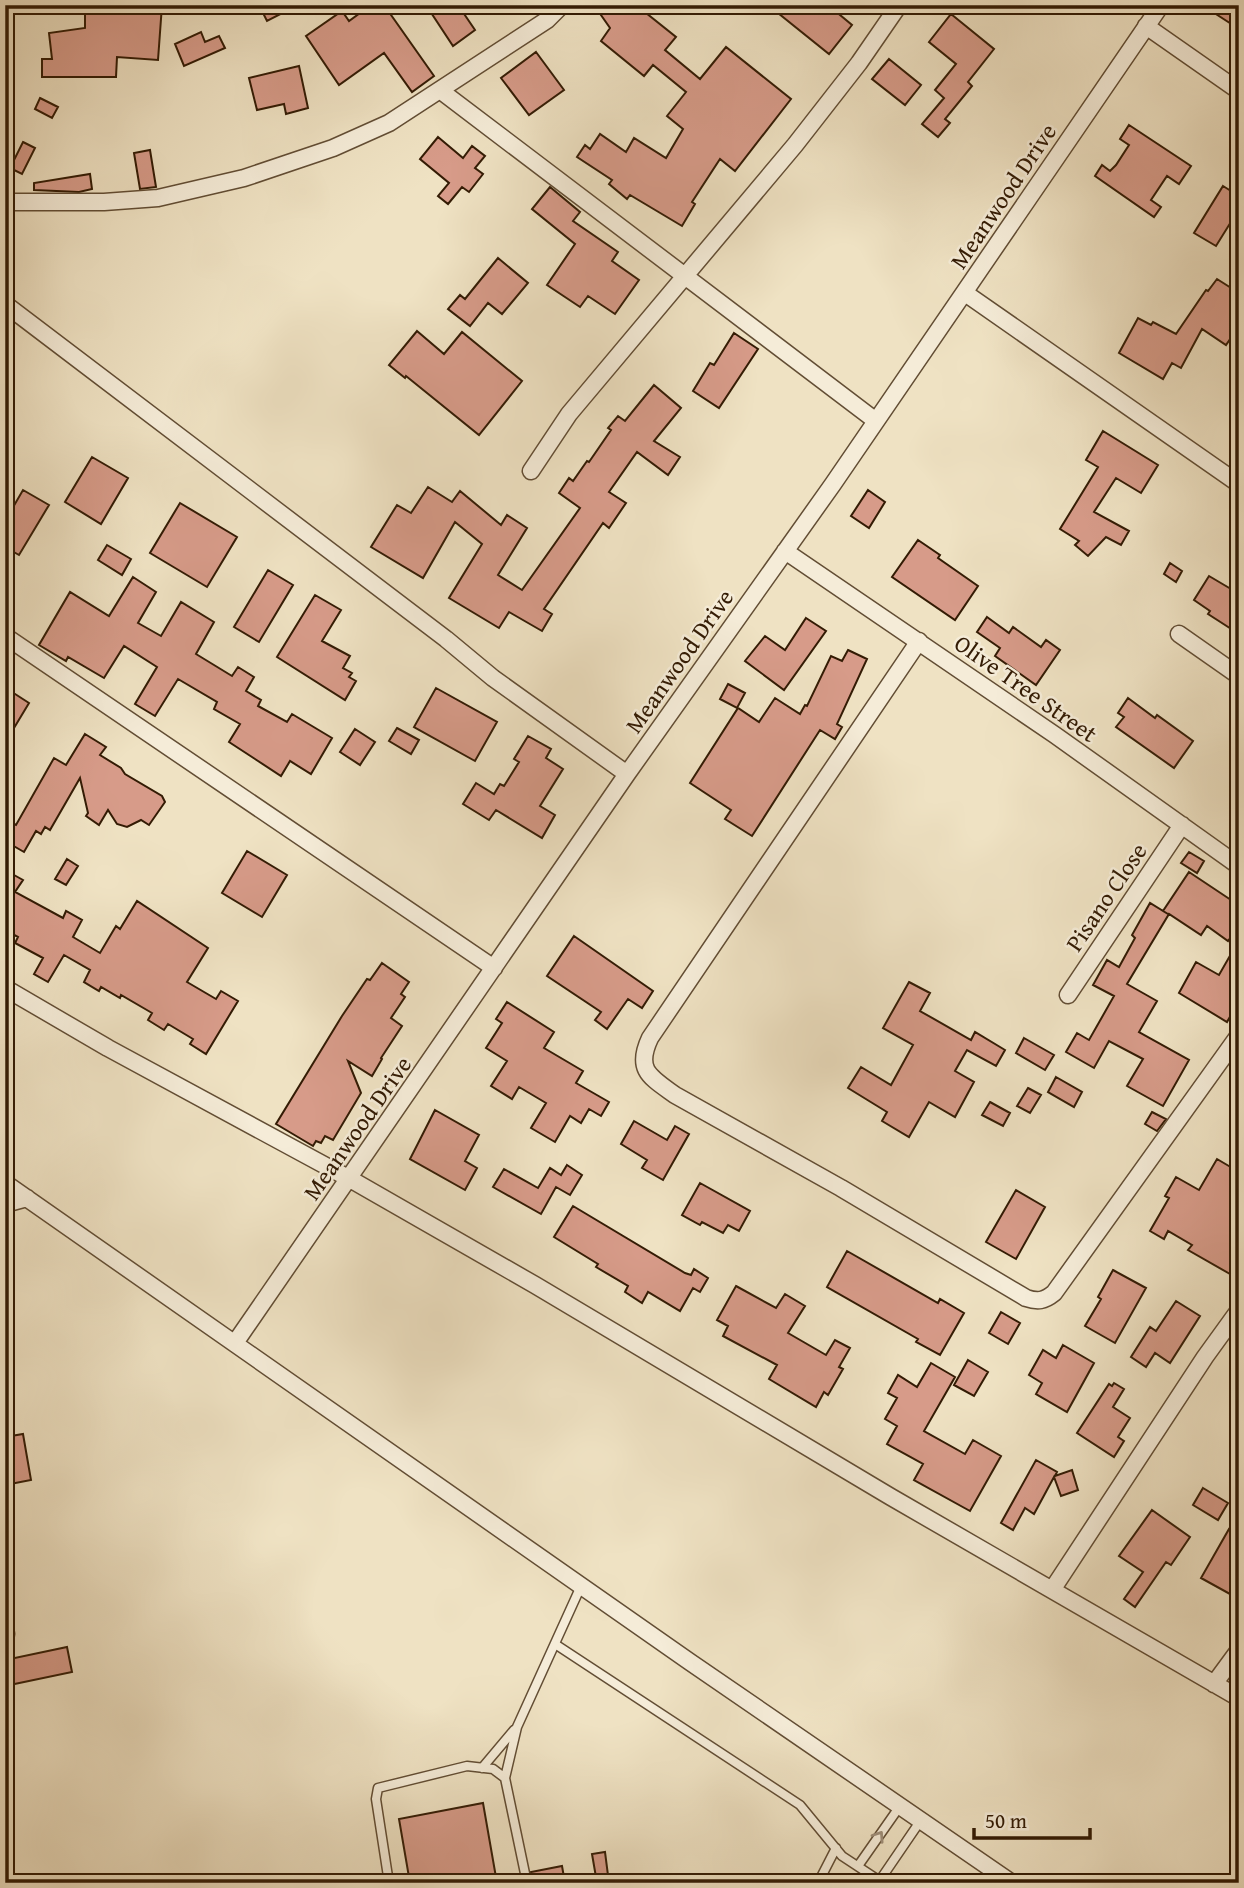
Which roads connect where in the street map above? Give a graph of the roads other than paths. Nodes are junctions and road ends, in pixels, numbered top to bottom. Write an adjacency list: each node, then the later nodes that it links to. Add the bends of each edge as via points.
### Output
1 (562, 5): 6 (street, via 547,20)
2 (899, 5): 8 (street, via 795,145)
3 (1161, 5): 4 (street, Meanwood Drive)
4 (1146, 26): 5 (street); 9 (street, Meanwood Drive)
5 (1239, 90)
6 (441, 91): 7 (street, via 389,123 332,148 204,189 104,202); 8 (street)
7 (5, 202)
8 (685, 277): 11 (street); 12 (street, via 569,414)
9 (965, 293): 11 (street, Meanwood Drive); 13 (street)
10 (5, 304): 19 (street, via 493,678)
11 (876, 421): 14 (street, Meanwood Drive)
12 (531, 471)
13 (1239, 484)
14 (785, 551): 17 (street, Olive Tree Street); 19 (street, Meanwood Drive)
15 (1179, 634): 18 (street)
16 (5, 636): 22 (street)
17 (919, 641): 20 (street, Olive Tree Street); 25 (street, via 650,1038 643,1067 675,1095 1037,1302 1054,1293)
18 (1239, 676)
19 (627, 774): 22 (street, Meanwood Drive)
20 (1182, 825): 21 (street, Olive Tree Street); 24 (street, Pisano Close)
21 (1239, 866)
22 (494, 968): 26 (street, Meanwood Drive)
23 (5, 988): 26 (street)
24 (1069, 995)
25 (1239, 1035)
26 (350, 1179): 31 (street, Meanwood Drive); 33 (street)
27 (5, 1183): 28 (street)
28 (27, 1198): 29 (street); 31 (street)
29 (5, 1204)
30 (1239, 1310): 33 (street)
31 (235, 1343): 32 (street)
32 (581, 1586): 34 (lane); 41 (street)
33 (1052, 1590): 36 (street)
34 (555, 1644): 38 (lane); 43 (lane, via 800,1804)
35 (1239, 1650): 36 (street)
36 (1214, 1684): 37 (street)
37 (1239, 1698)
38 (517, 1727): 39 (lane); 40 (lane)
39 (482, 1768): 40 (lane, via 493,1769); 46 (lane, via 467,1766 377,1788)
40 (505, 1779): 47 (lane)
41 (900, 1806): 42 (street); 44 (lane, one-way to 41)
42 (921, 1820): 45 (lane); 49 (street)
43 (836, 1848): 44 (lane); 48 (lane)
44 (858, 1866): 45 (lane)
45 (880, 1882)
46 (389, 1883)
47 (527, 1883)
48 (818, 1883)
49 (1012, 1883)

